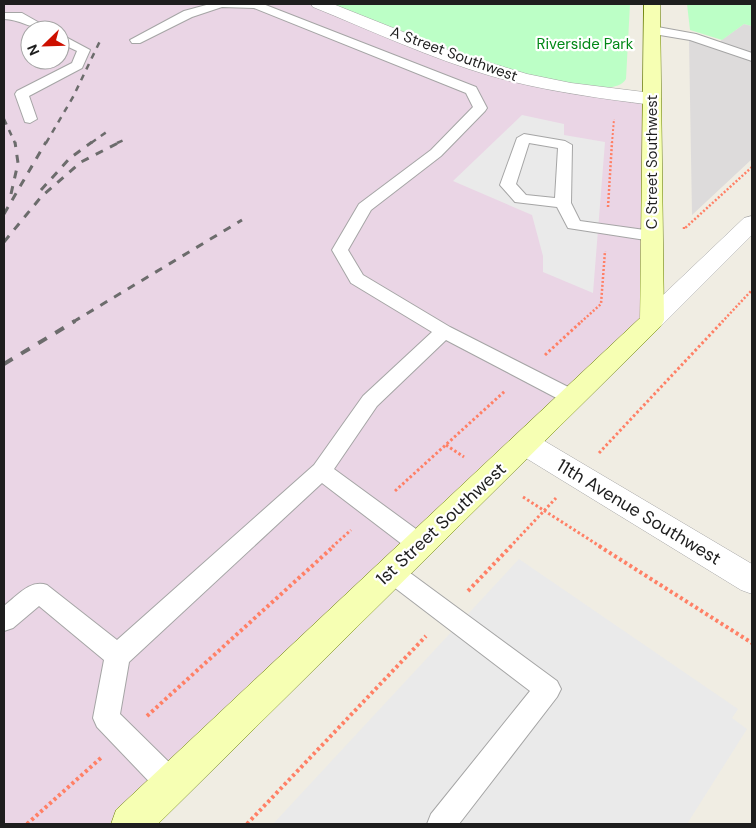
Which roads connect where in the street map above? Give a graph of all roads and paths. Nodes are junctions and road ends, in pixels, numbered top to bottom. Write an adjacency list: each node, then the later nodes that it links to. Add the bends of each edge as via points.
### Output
1 (319, 4): 11 (street, A Street Southwest, via 476,66 514,77 575,90)
2 (652, 4): 5 (main road, C Street Southwest)
3 (4, 16): 4 (lane, via 18,16)
4 (26, 20)
5 (652, 30): 8 (lane, via 692,37); 11 (main road, C Street Southwest)
6 (136, 40): 20 (lane, via 188,14 221,4 256,5 471,90 480,108 436,153 364,207 340,250 357,279)
7 (70, 43): 9 (lane, via 84,50 77,65)
8 (752, 57)
9 (70, 69)
10 (68, 70): 12 (lane, via 22,94)
11 (652, 99): 17 (main road, C Street Southwest)
12 (30, 119)
13 (752, 167): 15 (path, via 684,229)
14 (563, 203): 14 (lane, via 565,145 524,138 508,185 521,199); 17 (lane, via 574,225)
15 (684, 220)
16 (752, 223): 19 (street, 1st Street Southwest)
17 (652, 236): 19 (main road, C Street Southwest)
18 (752, 290): 24 (path)
19 (652, 320): 21 (main road, 1st Street Southwest)
20 (444, 331): 21 (lane); 26 (lane, via 370,402)
21 (573, 398): 22 (main road, 1st Street Southwest)
22 (526, 444): 30 (main road, 1st Street Southwest); 32 (street, 11th Avenue Southwest)
23 (446, 445): 25 (path)
24 (597, 454)
25 (464, 458)
26 (321, 471): 30 (lane); 36 (lane)
27 (558, 495): 29 (path)
28 (523, 497): 29 (path)
29 (544, 511): 33 (path); 35 (path)
30 (419, 544): 31 (main road, 1st Street Southwest)
31 (390, 571): 33 (lane); 37 (main road, 1st Street Southwest)
32 (752, 580)
33 (447, 613): 39 (path); 40 (lane, via 548,689)
34 (4, 620): 36 (lane, via 39,592)
35 (752, 643)
36 (118, 656): 37 (lane, via 106,718)
37 (171, 784): 38 (main road, 1st Street Southwest)
38 (130, 824)
39 (247, 824)
40 (441, 824)

